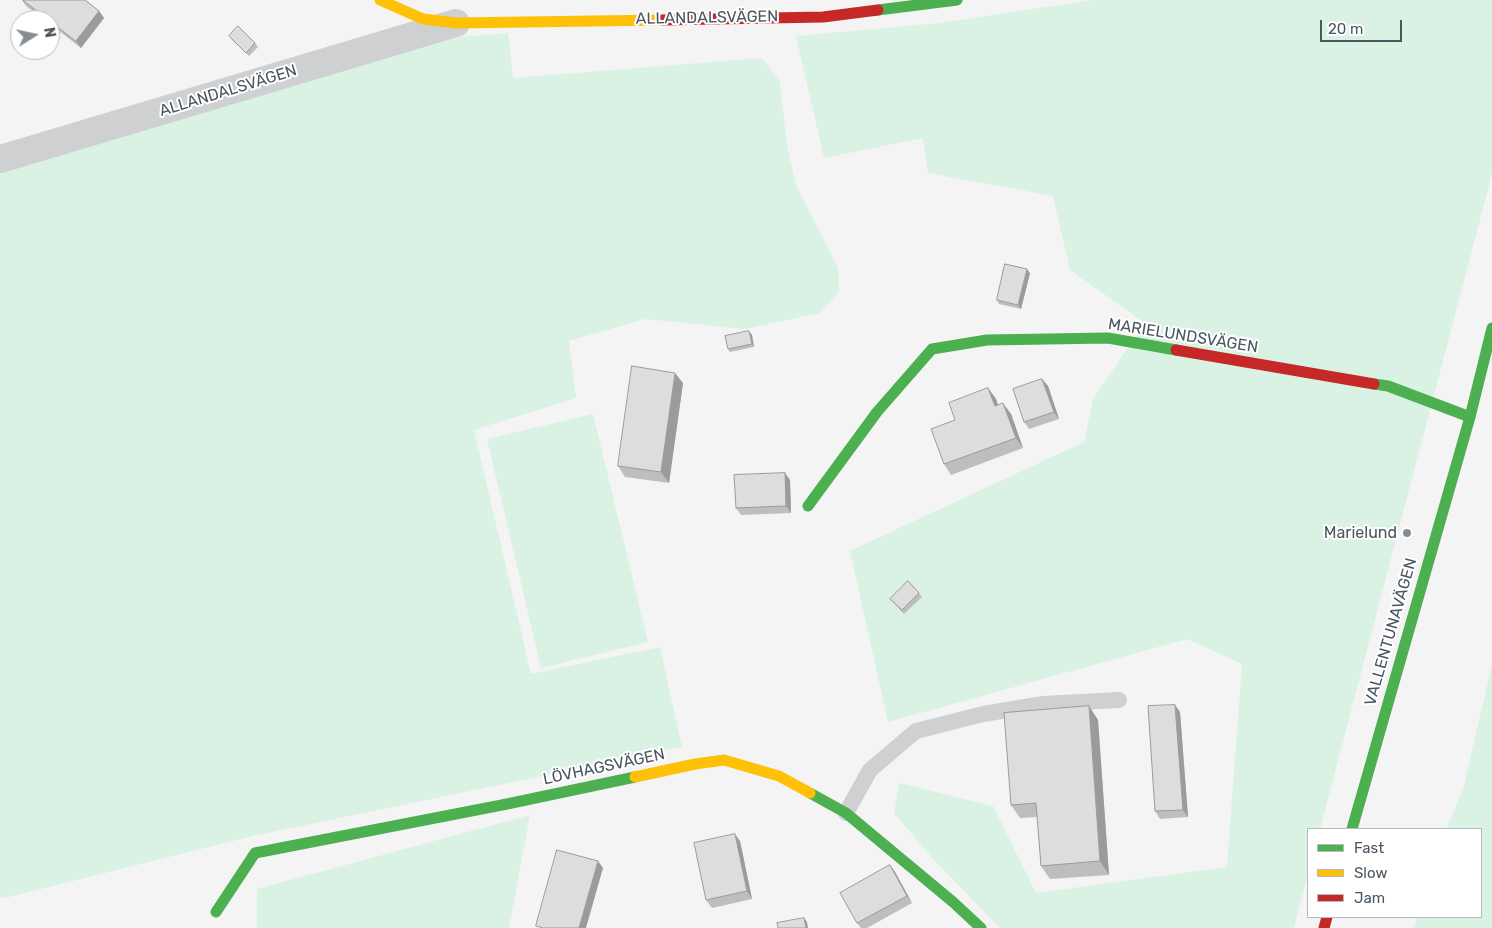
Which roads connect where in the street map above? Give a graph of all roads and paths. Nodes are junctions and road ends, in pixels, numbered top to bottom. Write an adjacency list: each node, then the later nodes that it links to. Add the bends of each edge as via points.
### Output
1 (380, 0): 3 (street, ALLANDALSVÄGEN, via 423,19)
2 (956, 0): 3 (street, ALLANDALSVÄGEN, via 823,17)
3 (456, 23): 4 (street, ALLANDALSVÄGEN)
4 (0, 158)
5 (1492, 328): 6 (street, VALLENTUNAVÄGEN)
6 (1470, 417): 7 (street, MARIELUNDSVÄGEN, via 1388,386 1108,338 987,340 932,349 877,412); 10 (street, VALLENTUNAVÄGEN)
7 (808, 506)
8 (1119, 700): 9 (lane, via 1043,704 983,714 916,731 870,770)
9 (846, 813): 11 (street, LÖVHAGSVÄGEN, via 780,776 724,760 695,764 255,853); 12 (street, LÖVHAGSVÄGEN)
10 (1352, 828)
11 (216, 912)
12 (981, 928)

